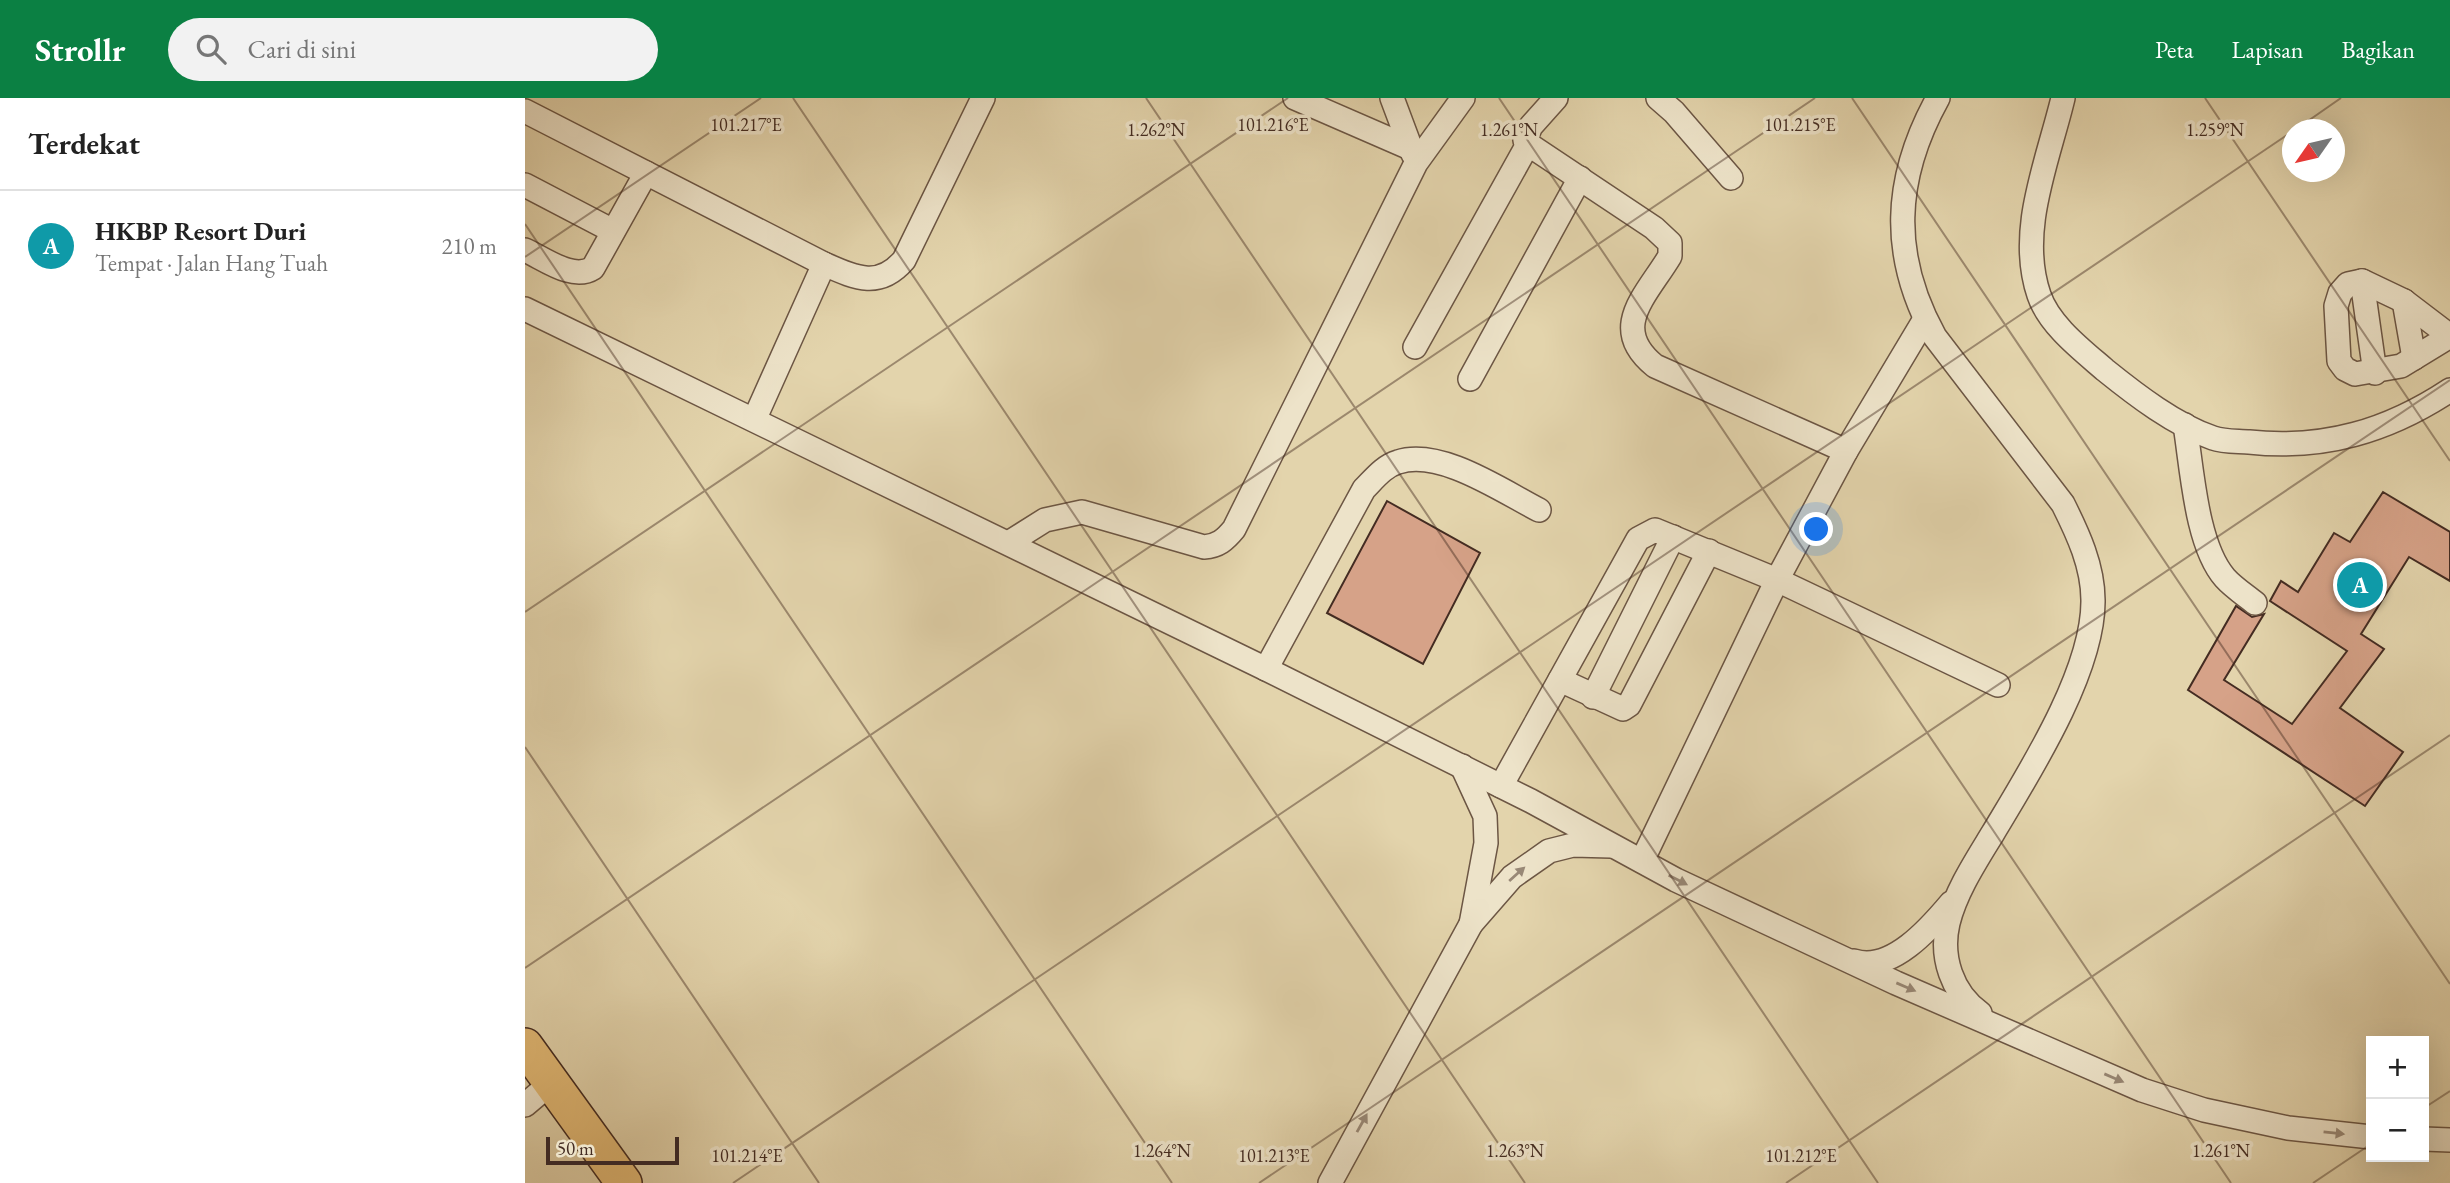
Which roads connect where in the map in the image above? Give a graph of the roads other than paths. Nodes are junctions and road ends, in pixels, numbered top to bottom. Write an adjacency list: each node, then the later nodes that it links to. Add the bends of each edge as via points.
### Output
1 (983, 98): 18 (street, via 904,260 893,273 867,278)
2 (1295, 98): 11 (street)
3 (1392, 98): 11 (street)
4 (1463, 98): 11 (street)
5 (1556, 98): 10 (street, via 1531,126)
6 (1658, 98): 14 (street)
7 (1938, 98): 22 (street, via 1910,160 1902,201 1901,237 1909,278)
8 (2063, 98): 30 (street, via 2030,235 2039,297 2066,335 2089,356)
9 (525, 111): 12 (street)
10 (1528, 144): 13 (street); 24 (street)
11 (1413, 156): 34 (street, via 1225,540 1203,547 1082,512 1045,520)
12 (646, 173): 16 (street); 18 (street)
13 (1580, 178): 27 (street); 31 (street, via 1670,243 1670,256 1630,326 1633,343 1642,356 1655,366)
14 (1731, 178)
15 (525, 186): 16 (street)
16 (614, 230): 17 (street, via 593,268 585,273 573,273)
17 (525, 250)
18 (824, 264): 29 (street)
19 (2362, 281): 20 (street); 26 (street); 26 (street, via 2349,284 2336,306 2339,361 2355,374)
20 (2404, 301): 23 (street); 25 (street)
21 (525, 309): 29 (street)
22 (1925, 319): 31 (street); 46 (street, via 2063,505 2079,535 2093,601 2087,640 2072,684 2030,772)
23 (2450, 336): 25 (street)
24 (1415, 347)
25 (2414, 358): 26 (street)
26 (2375, 373)
27 (1470, 379)
28 (2450, 390): 30 (street, via 2405,418 2354,436 2275,445 2214,439)
29 (755, 418): 34 (street)
30 (2185, 425): 37 (street, via 2212,559 2225,579)
31 (1846, 451): 36 (street)
32 (1539, 510): 38 (street, via 1452,466 1416,459 1396,462 1364,489)
33 (1672, 537): 35 (street); 39 (street, via 1655,530 1638,538); 41 (street)
34 (1010, 542): 38 (street)
35 (1709, 551): 36 (street); 41 (street, via 1629,705 1623,709)
36 (1777, 580): 40 (street); 45 (street)
37 (2255, 603)
38 (1266, 669): 42 (street)
39 (1560, 680): 41 (street); 43 (street)
40 (1998, 685)
41 (1593, 697)
42 (1462, 766): 43 (street); 47 (street, via 1485,816 1486,843)
43 (1501, 786): 44 (street)
44 (1618, 847): 45 (street); 47 (street, one-way to 44, via 1512,877 1549,851 1573,845)
45 (1642, 861): 48 (street, one-way to 48)
46 (1958, 895): 48 (street, via 1922,934 1884,959 1863,964); 49 (street, via 1948,925 1946,956 1953,981 1967,1004)
47 (1471, 924): 57 (street, one-way to 47)
48 (1838, 956): 49 (street, one-way to 49)
49 (1996, 1025): 53 (street, one-way to 53, via 2142,1090 2204,1110 2288,1128)
50 (525, 1046): 51 (highway)
51 (551, 1083): 52 (street); 56 (highway)
52 (525, 1105)
53 (2366, 1136)
54 (2429, 1139): 55 (street)
55 (2450, 1140)
56 (624, 1183)
57 (1330, 1183)

